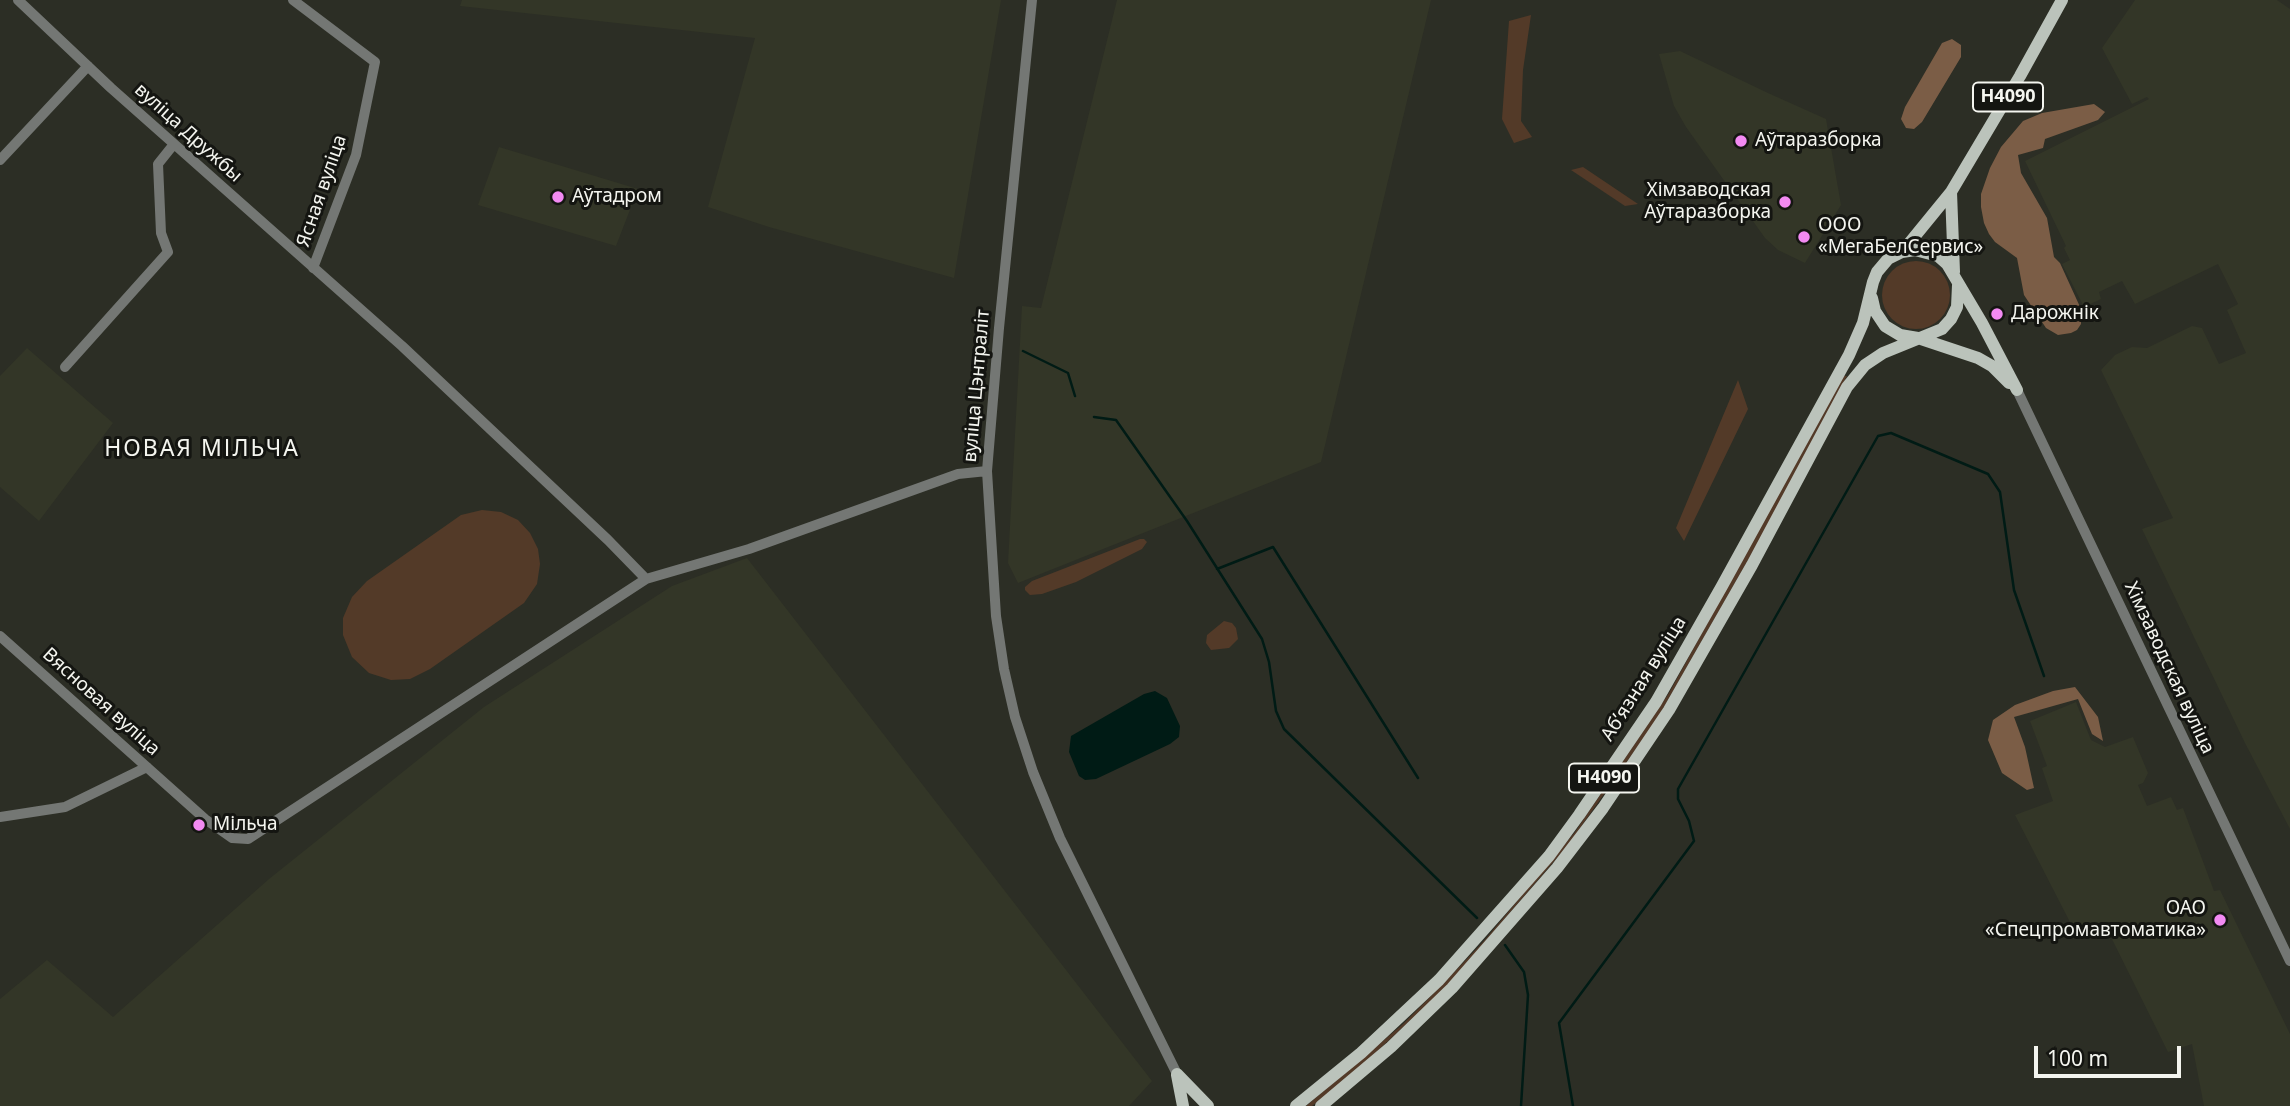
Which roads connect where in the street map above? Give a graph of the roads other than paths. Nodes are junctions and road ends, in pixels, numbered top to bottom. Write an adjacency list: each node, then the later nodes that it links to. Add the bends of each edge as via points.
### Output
1 (18, 0): 5 (street, вуліца Дружбы)
2 (293, 0): 10 (street, Ясная вуліца, via 375,62 356,155)
3 (1032, 0): 16 (street, вуліца Цэнтраліт)
4 (2062, 0): 8 (main road, Н4090)
5 (88, 66): 6 (street, вуліца Дружбы); 7 (street)
6 (174, 144): 10 (street, вуліца Дружбы); 14 (street, via 158,164 161,233 168,252)
7 (0, 160)
8 (1951, 192): 9 (main road, Н4090); 11 (main road, Н4090)
9 (1902, 252): 11 (main road, via 1927,251 1947,264); 12 (main road, Н4090, via 1877,272)
10 (313, 268): 17 (street, вуліца Дружбы)
11 (1956, 278): 13 (main road, Н4090, via 1959,294 1951,319 1942,329); 15 (main road)
12 (1871, 294): 13 (main road, via 1885,326); 25 (main road, Абʼязная вуліца / Н4090, via 1849,355 1656,702 1549,856 1415,1004)
13 (1918, 338): 15 (main road, via 1978,358); 26 (main road, Абʼязная вуліца / Н4090, via 1865,365 1847,387 1669,710 1557,868 1451,988)
14 (65, 366)
15 (2017, 390): 21 (street, Хімзаводская вуліца)
16 (986, 471): 17 (street, via 958,474 750,548); 22 (street, вуліца Цэнтраліт, via 996,616 1015,717 1060,838)
17 (646, 579): 19 (street, Вясновая вуліца, via 248,839 232,838 205,819)
18 (0, 636): 19 (street, Вясновая вуліца)
19 (146, 767): 20 (street, via 65,807)
20 (0, 817)
21 (2290, 961)
22 (1177, 1074): 23 (main road); 24 (main road)
23 (1183, 1106)
24 (1208, 1106)
25 (1296, 1106)
26 (1321, 1106)

